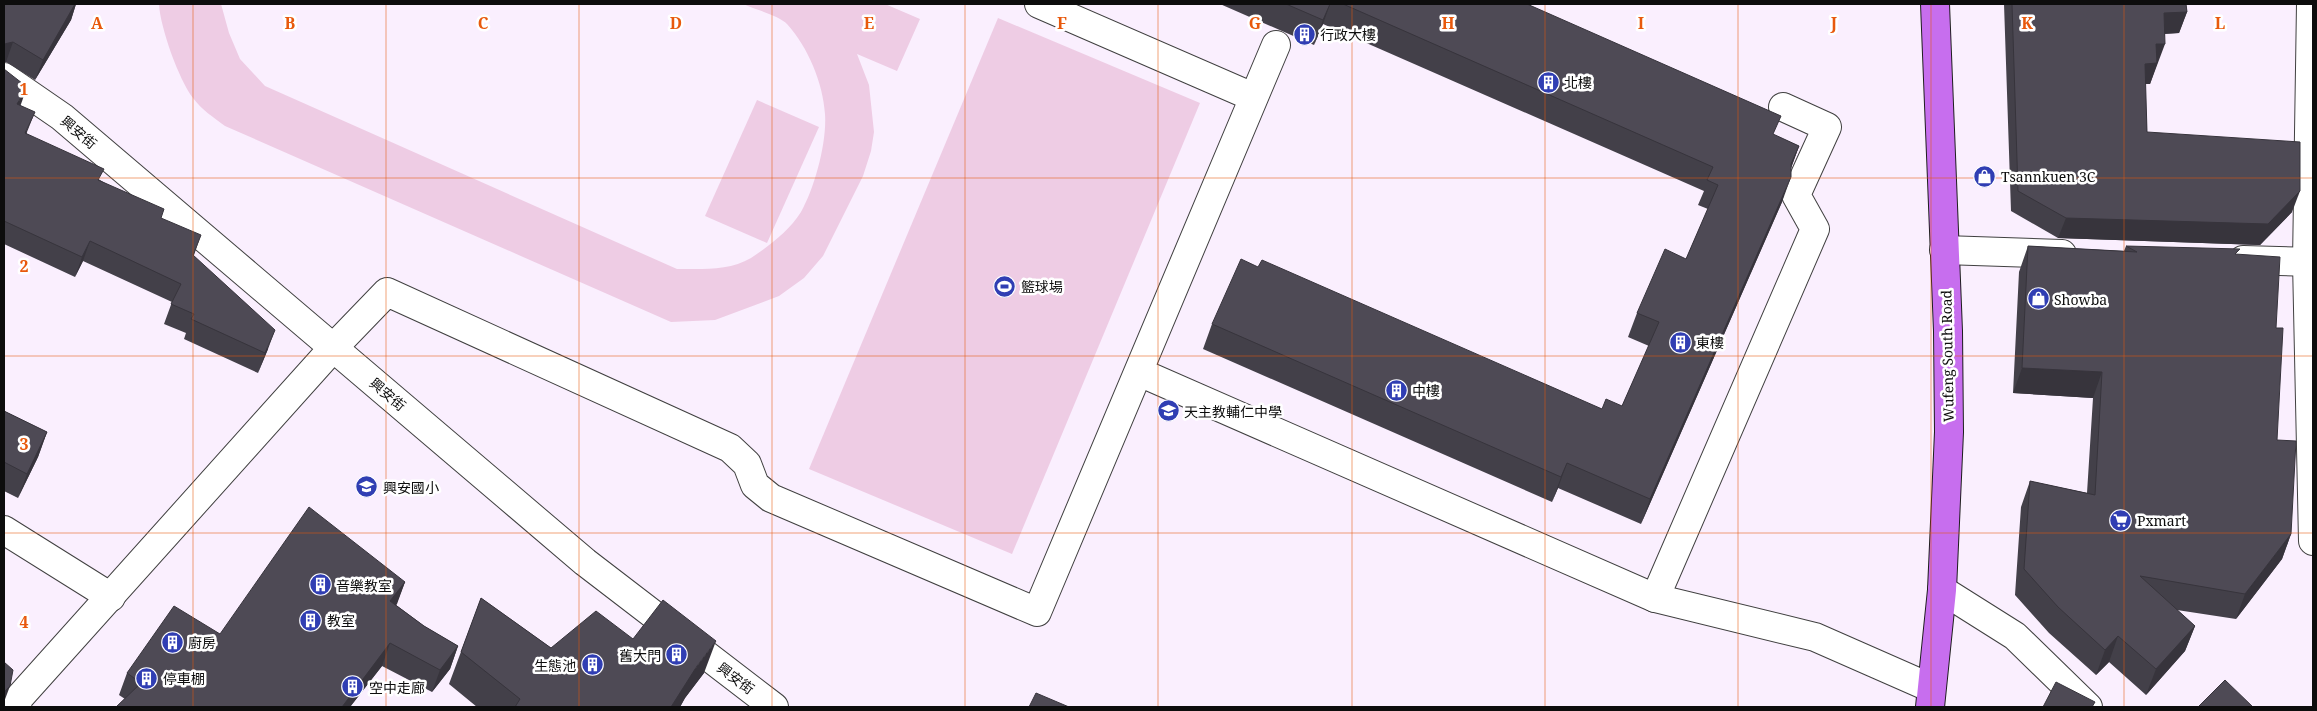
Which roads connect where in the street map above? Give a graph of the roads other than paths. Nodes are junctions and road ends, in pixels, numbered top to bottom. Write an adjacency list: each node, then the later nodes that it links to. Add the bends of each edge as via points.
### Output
1 (1039, 4): 6 (street)
2 (1935, 4): 8 (main road, Wufeng South Road)
3 (2310, 4): 11 (street)
4 (1276, 45): 6 (street)
5 (4, 77): 12 (street, 興安街, via 62,117)
6 (1252, 97): 13 (street)
7 (1783, 107): 18 (street, via 1827,128 1796,195 1816,229)
8 (1944, 250): 9 (street); 16 (main road, Wufeng South Road, via 1949,432)
9 (2091, 255)
10 (2219, 259): 11 (street)
11 (2310, 262): 15 (street)
12 (333, 348): 13 (street, via 387,292 730,448 747,464 754,485 771,498 1036,612); 17 (street); 21 (street, 興安街, via 585,562)
13 (1139, 372): 18 (street)
14 (4, 530): 17 (street)
15 (2313, 541)
16 (1942, 590): 19 (main road, Wufeng South Road); 22 (street, via 2015,636)
17 (111, 597): 20 (street, via 18,699)
18 (1655, 598): 19 (street, via 1815,637)
19 (1931, 698)
20 (17, 707)
21 (774, 707)
22 (2088, 707)

